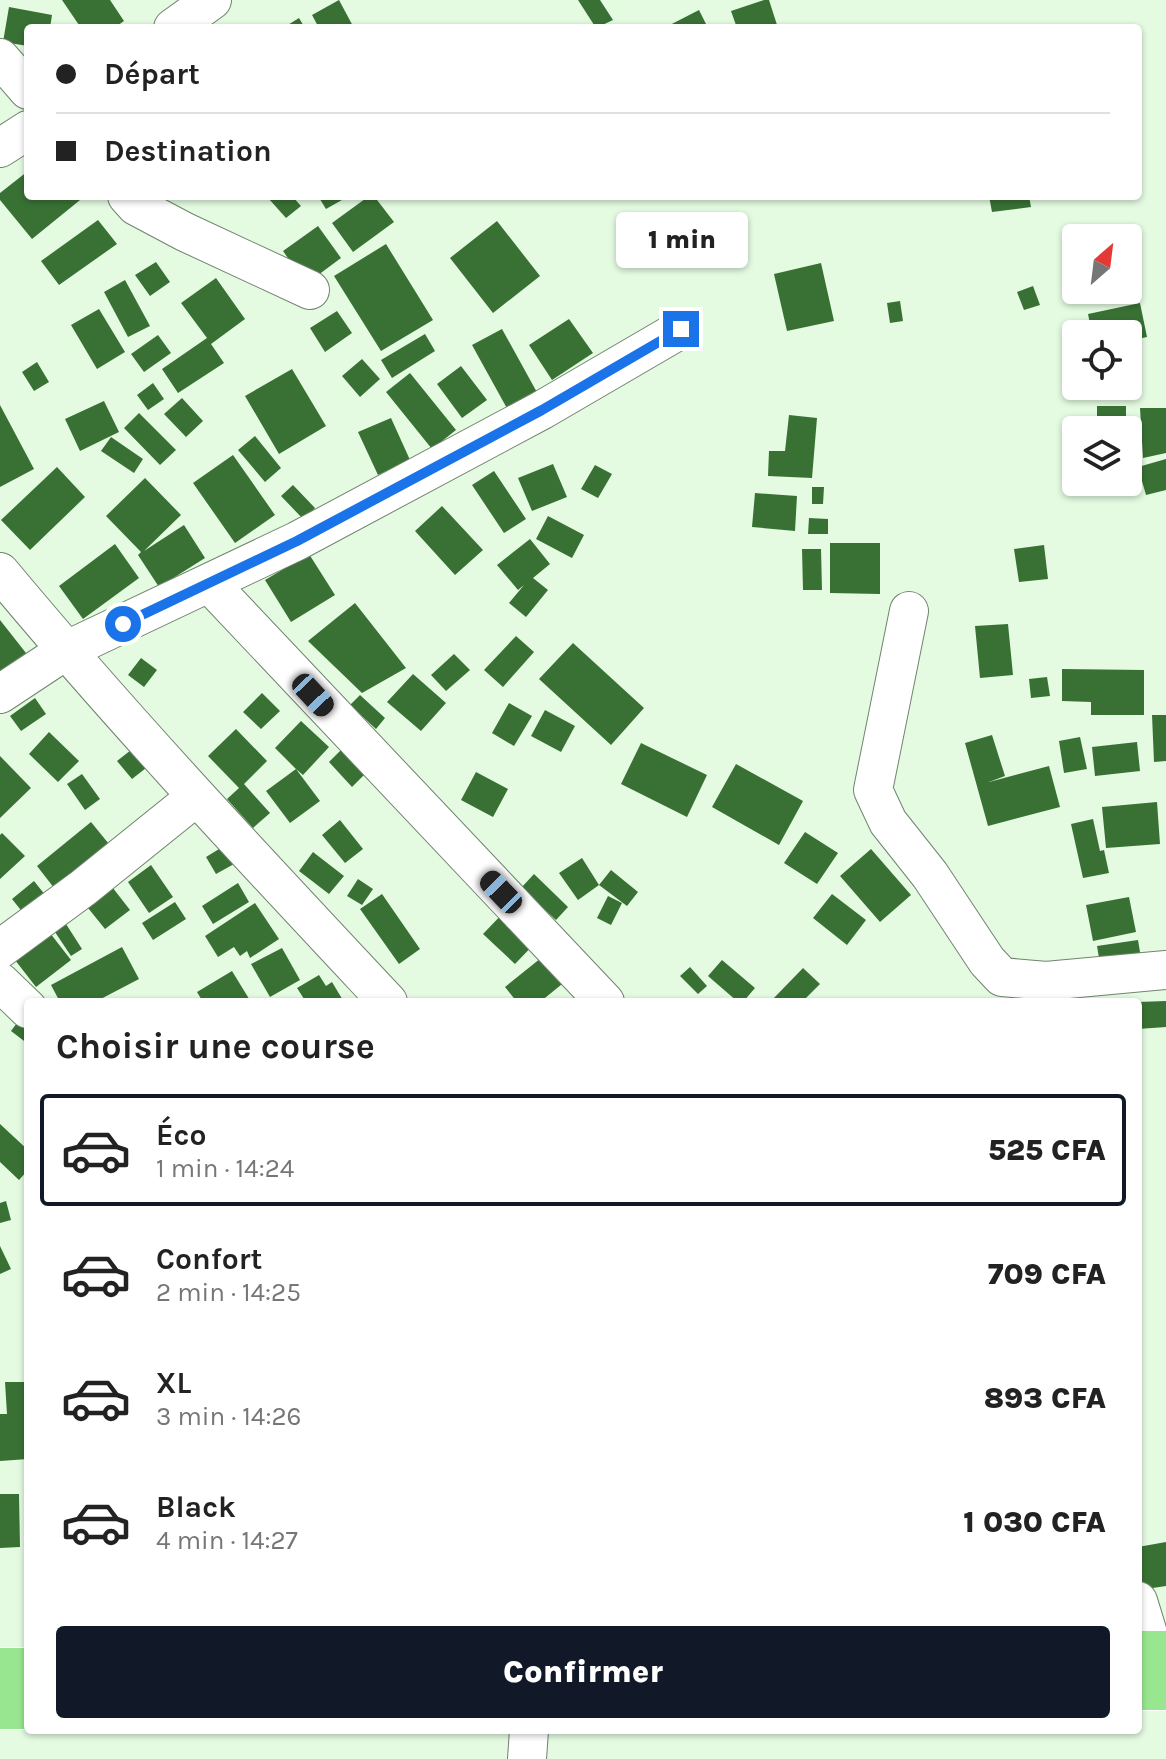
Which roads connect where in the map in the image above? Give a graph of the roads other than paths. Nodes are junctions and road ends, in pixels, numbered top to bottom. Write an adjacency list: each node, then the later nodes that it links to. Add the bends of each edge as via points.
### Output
1 (212, 0): 2 (street)
2 (179, 24)
3 (0, 58): 4 (street)
4 (24, 85)
5 (24, 133): 6 (street)
6 (0, 148)
7 (131, 200): 8 (street, via 185,232)
8 (310, 290)
9 (681, 329): 11 (street, via 529,417)
10 (0, 572): 13 (street)
11 (209, 583): 13 (street); 20 (street)
12 (909, 611): 17 (street, via 873,790 888,822 987,961 1002,977 1046,981)
13 (65, 651): 14 (street); 15 (street)
14 (0, 694)
15 (196, 797): 16 (street); 19 (street)
16 (0, 949)
17 (1166, 970)
18 (0, 982): 21 (street)
19 (384, 998)
20 (601, 998)
21 (24, 1005)
22 (1142, 1620): 23 (street)
23 (1152, 1667)
24 (0, 1670): 25 (highway)
25 (24, 1670)
26 (0, 1707): 27 (highway)
27 (24, 1707)
28 (529, 1734): 29 (street)
29 (527, 1759)

